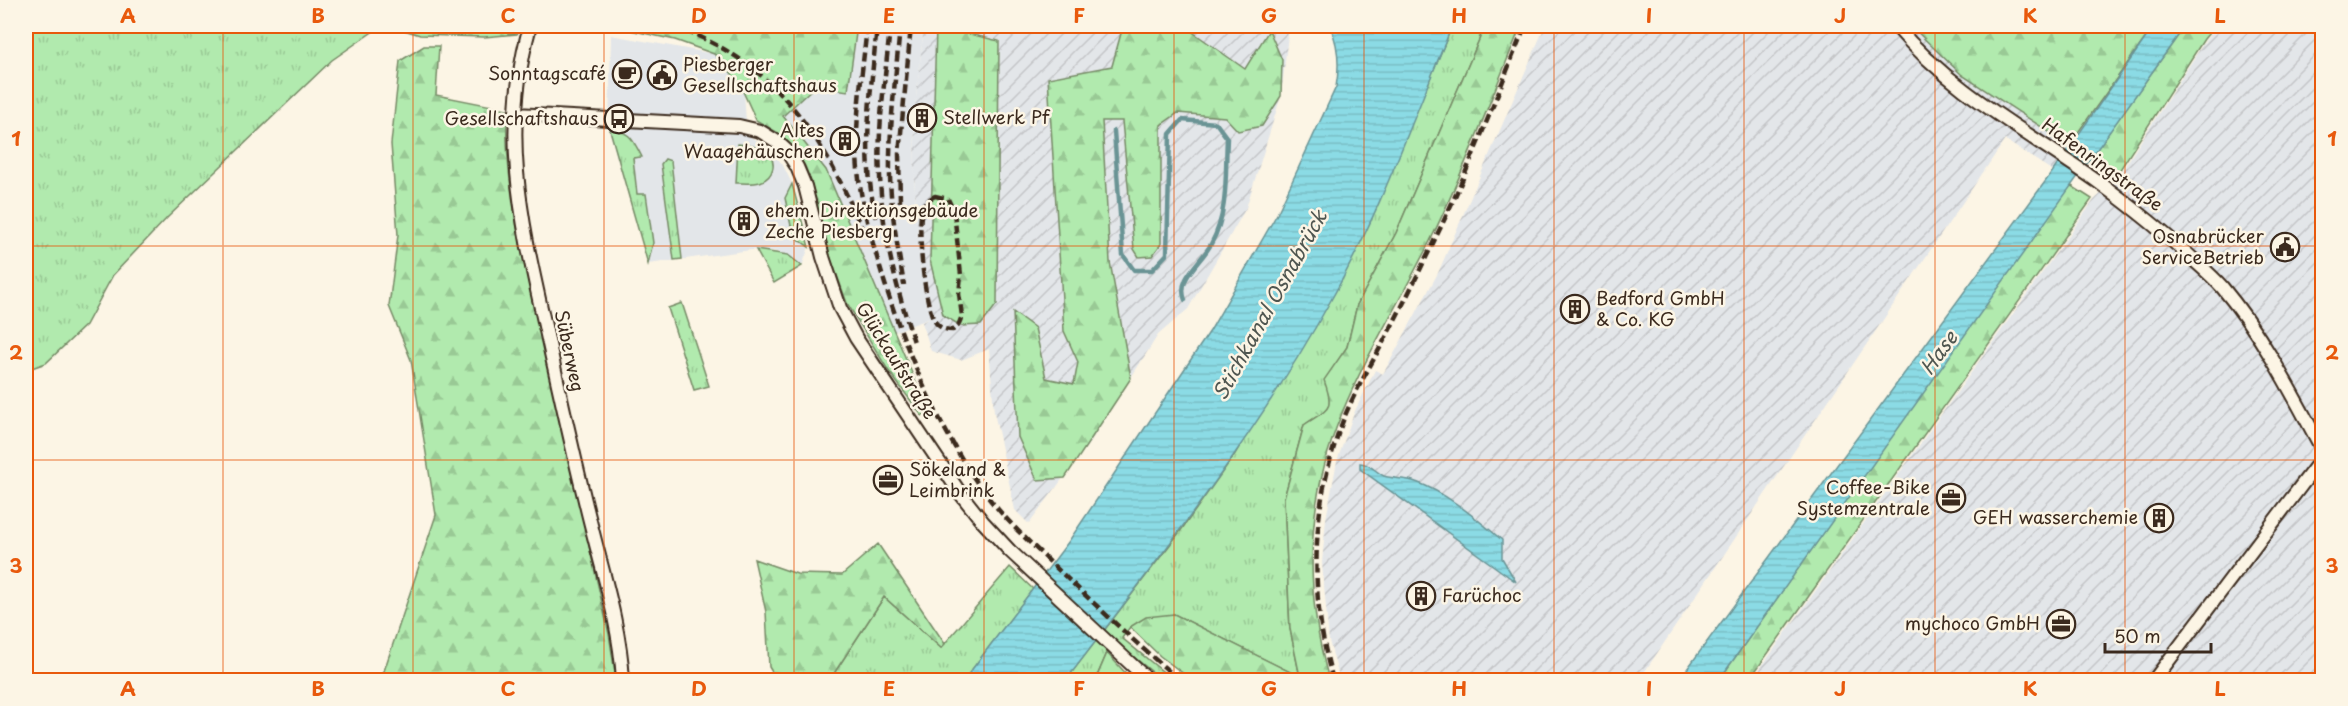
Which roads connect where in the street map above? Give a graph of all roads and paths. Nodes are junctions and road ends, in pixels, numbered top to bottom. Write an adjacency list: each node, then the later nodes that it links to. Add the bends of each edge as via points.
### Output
1 (530, 26): 3 (street, Süberweg)
2 (1896, 26): 4 (street, Hafenringstraße, via 1956,84 2094,179 2177,244 2220,285 2251,324)
3 (516, 114): 6 (street, Süberweg, via 514,150 523,224 568,430 618,631); 7 (street, Glückaufstraße, via 730,124 760,131 786,150 805,186 840,308 960,493 1017,558)
4 (2322, 449)
5 (2322, 458): 8 (street)
6 (623, 681)
7 (1148, 681)
8 (2154, 681)

